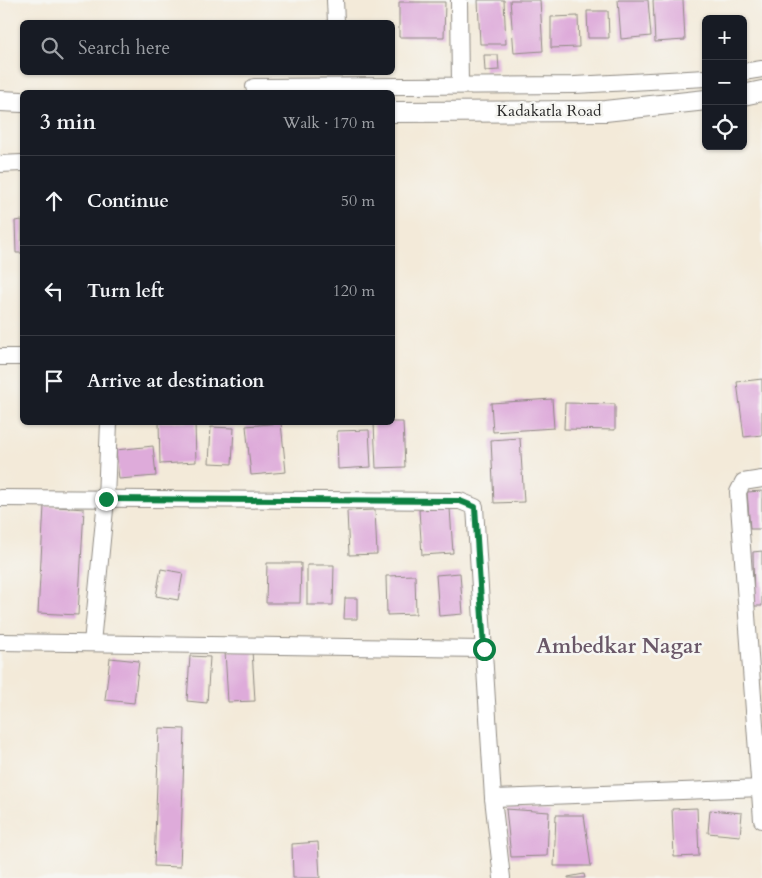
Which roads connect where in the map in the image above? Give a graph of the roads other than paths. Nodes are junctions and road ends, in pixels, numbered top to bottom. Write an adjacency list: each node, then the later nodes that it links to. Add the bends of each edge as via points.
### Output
1 (335, 0): 3 (street)
2 (459, 0): 8 (street)
3 (336, 20)
4 (762, 69): 5 (street)
5 (747, 71)
6 (702, 78): 8 (street, via 574,85)
7 (339, 79): 8 (street); 9 (street)
8 (460, 85)
9 (254, 87)
10 (762, 91): 11 (street)
11 (747, 94)
12 (702, 100): 15 (street, Kadakatla Road, via 605,111)
13 (0, 102): 14 (street)
14 (20, 102)
15 (395, 112)
16 (20, 163): 17 (street)
17 (0, 164)
18 (0, 357): 19 (street)
19 (20, 357)
20 (108, 425): 23 (street)
21 (762, 479): 24 (street, via 743,482 738,492)
22 (0, 498): 23 (street)
23 (106, 499): 26 (street); 27 (street, via 460,501 475,507)
24 (754, 630): 28 (street)
25 (0, 642): 26 (street)
26 (92, 643): 27 (street)
27 (484, 649): 29 (street)
28 (761, 788): 29 (street); 30 (street)
29 (493, 798): 31 (street)
30 (762, 820)
31 (502, 878)

